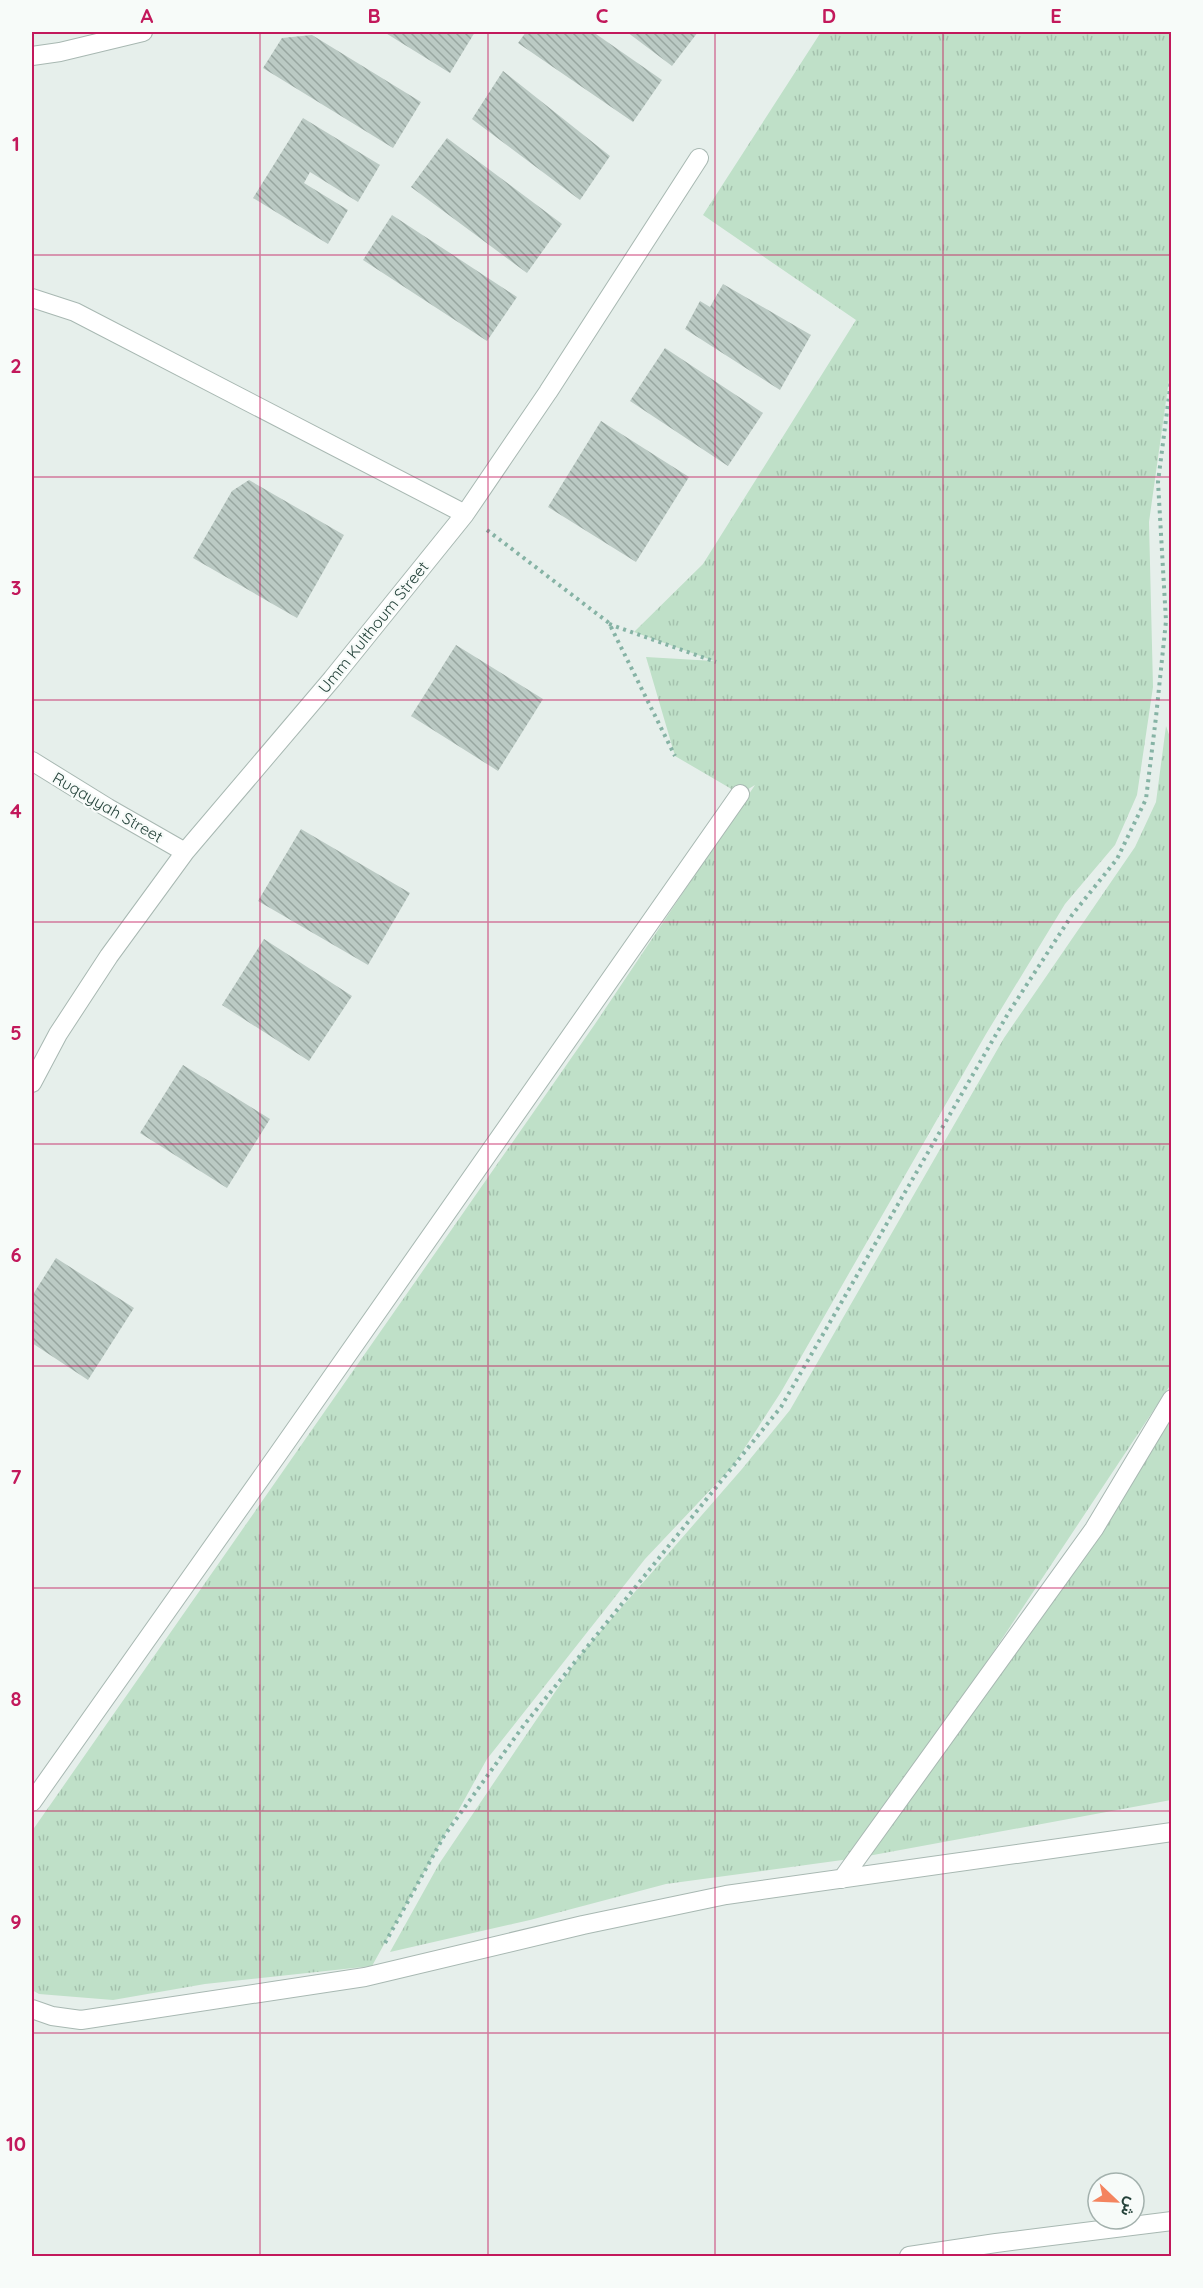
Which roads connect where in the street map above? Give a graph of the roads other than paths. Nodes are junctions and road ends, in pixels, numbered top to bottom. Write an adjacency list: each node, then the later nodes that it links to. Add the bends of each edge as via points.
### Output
1 (143, 32): 2 (street)
2 (32, 56)
3 (699, 158): 5 (street, Umm Kulthoum Street)
4 (32, 298): 5 (street, via 75,312)
5 (465, 514): 8 (street, Umm Kulthoum Street)
6 (32, 761): 8 (street, Ruqayyah Street)
7 (740, 794): 11 (street)
8 (185, 852): 9 (street, Umm Kulthoum Street, via 109,956 58,1034)
9 (32, 1083)
10 (1172, 1399): 13 (street, via 1094,1529)
11 (32, 1802)
12 (1172, 1832): 13 (street)
13 (842, 1879): 14 (street, via 726,1895 365,1977 81,2020)
14 (32, 2009)
15 (1172, 2221): 16 (street)
16 (909, 2256)

